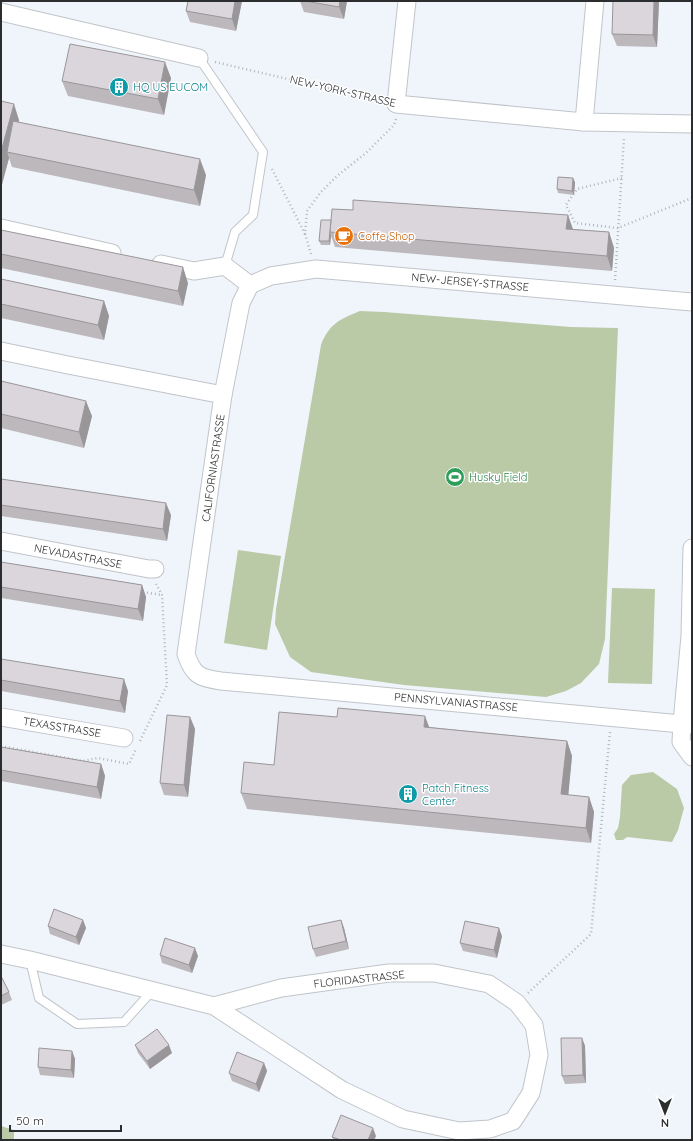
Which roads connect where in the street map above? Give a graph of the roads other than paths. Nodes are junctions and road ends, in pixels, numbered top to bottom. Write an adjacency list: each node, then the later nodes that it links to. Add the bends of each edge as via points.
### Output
1 (407, 1): 5 (street, NEW-YORK-STRASSE, via 399,104)
2 (595, 1): 5 (street)
3 (1, 12): 4 (street)
4 (199, 58): 10 (lane, via 264,152 253,215 235,232)
5 (584, 122): 6 (street, NEW-YORK-STRASSE)
6 (692, 124)
7 (1, 228): 8 (street)
8 (124, 256)
9 (148, 261): 10 (street, via 194,271)
10 (225, 266): 11 (street)
11 (250, 285): 12 (street, NEW-JERSEY-STRASSE, via 272,276 316,269); 14 (street, CALIFORNIASTRASSE, via 241,303)
12 (692, 302)
13 (1, 351): 14 (street)
14 (223, 395): 19 (street, CALIFORNIASTRASSE)
15 (1, 541): 17 (street, NEVADASTRASSE)
16 (692, 548): 18 (street)
17 (152, 569)
18 (691, 635): 21 (street)
19 (186, 654): 21 (street, PENNSYLVANIASTRASSE, via 190,667 198,675 210,680)
20 (1, 717): 22 (street, TEXASSTRASSE)
21 (687, 724): 23 (street, via 681,742)
22 (124, 738)
23 (692, 757)
24 (1, 954): 25 (street, FLORIDASTRASSE)
25 (30, 960): 26 (street, FLORIDASTRASSE); 26 (lane, via 39,998 77,1024 124,1022)
26 (152, 991): 27 (street, FLORIDASTRASSE)
27 (214, 1006): 27 (street, FLORIDASTRASSE, via 342,1090 403,1119 459,1131 490,1129 513,1121 531,1093 539,1055 534,1025 517,1003 489,984 434,973 397,973 281,988)

